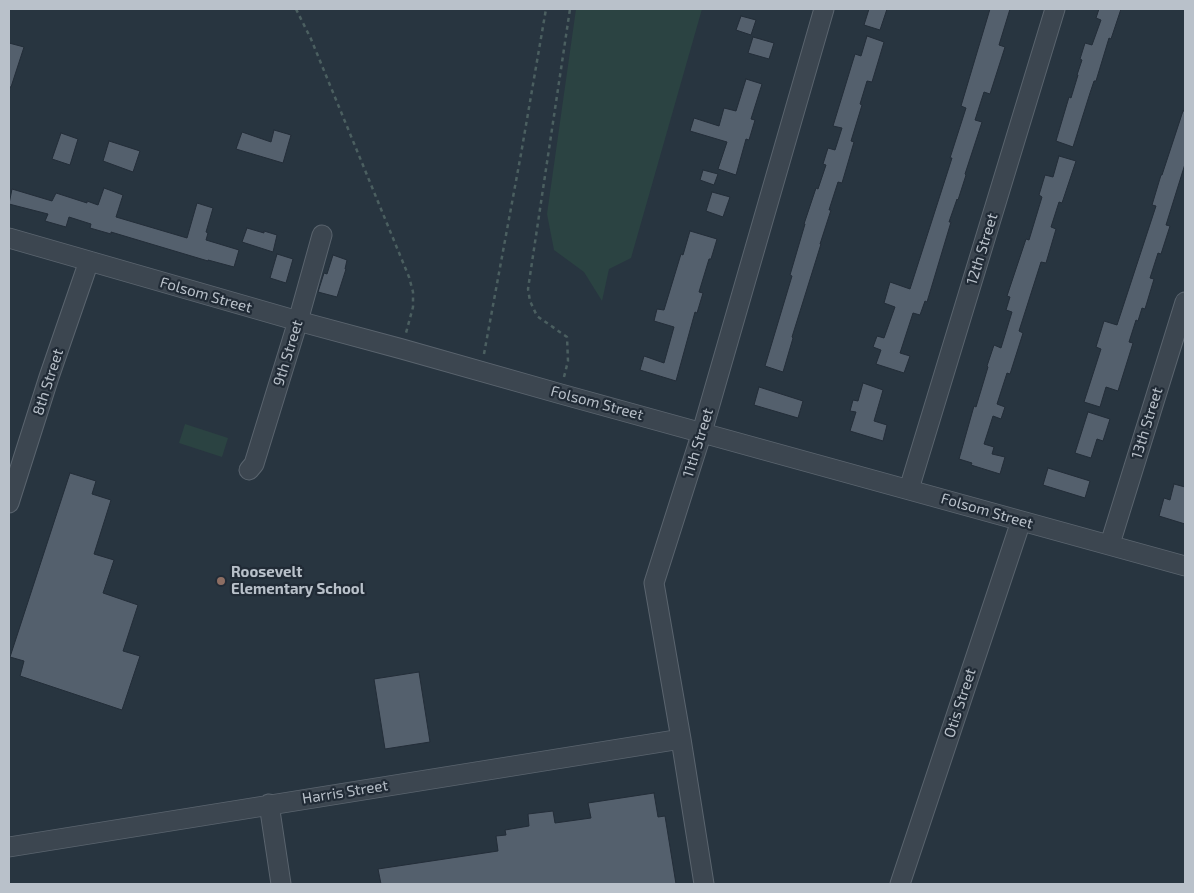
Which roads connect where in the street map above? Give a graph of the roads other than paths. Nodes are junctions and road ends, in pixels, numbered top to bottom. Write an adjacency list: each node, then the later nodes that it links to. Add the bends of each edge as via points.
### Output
1 (824, 9): 8 (street, 11th Street)
2 (1055, 9): 10 (street, 12th Street)
3 (322, 235): 7 (street, 9th Street)
4 (9, 238): 5 (street, Folsom Street)
5 (89, 261): 7 (street, Folsom Street); 11 (street, 8th Street)
6 (1185, 302): 13 (street, 13th Street)
7 (298, 322): 8 (street, Folsom Street); 9 (street, 9th Street, via 254,464)
8 (702, 432): 10 (street, Folsom Street); 15 (street, 11th Street, via 654,583)
9 (249, 470)
10 (909, 490): 12 (street, Folsom Street)
11 (9, 503)
12 (1021, 521): 13 (street, Folsom Street); 20 (street, Otis Street)
13 (1110, 544): 14 (street, Folsom Street)
14 (1185, 566)
15 (681, 739): 16 (street, Harris Street); 19 (street, 11th Street)
16 (269, 804): 17 (street, Harris Street); 18 (street)
17 (9, 847)
18 (281, 884)
19 (704, 884)
20 (900, 884)

